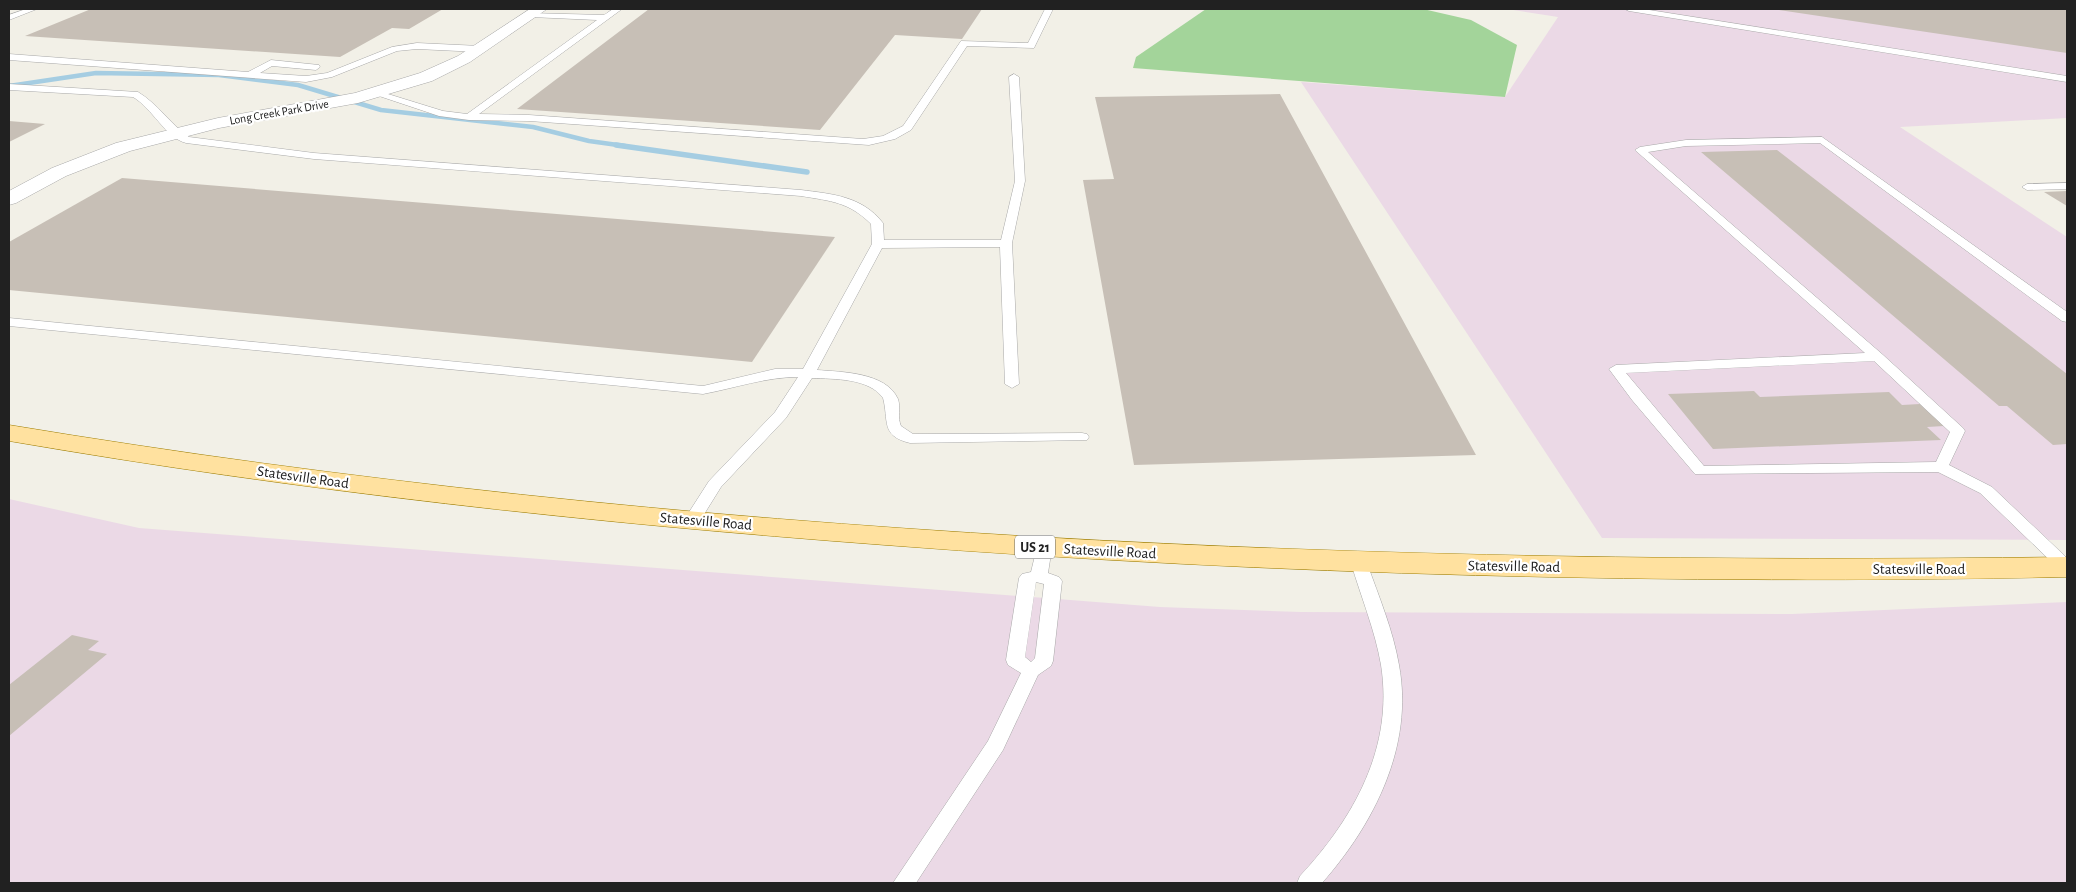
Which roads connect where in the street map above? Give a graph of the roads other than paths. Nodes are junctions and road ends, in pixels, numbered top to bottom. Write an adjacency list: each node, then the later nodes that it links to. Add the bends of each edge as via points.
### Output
1 (33, 9): 6 (lane)
2 (618, 9): 7 (lane)
3 (1049, 9): 16 (lane, via 1031,46 964,42 907,128 894,137 879,141)
4 (1629, 9): 13 (lane)
5 (536, 12): 7 (lane); 8 (street, Long Creek Park Drive)
6 (9, 18)
7 (605, 18): 16 (lane)
8 (480, 49): 11 (lane, via 417,46 394,49 329,75 306,79); 15 (street, Long Creek Park Drive, via 426,78)
9 (9, 57): 11 (lane)
10 (316, 66): 11 (lane, via 271,63)
11 (250, 75)
12 (1014, 77): 22 (lane, via 1020,181)
13 (2067, 79)
14 (9, 87): 17 (lane, via 135,94 147,100)
15 (375, 93): 16 (lane, via 442,114); 17 (street, Long Creek Park Drive)
16 (469, 116)
17 (176, 134): 20 (street, Long Creek Park Drive, via 123,147 59,172); 21 (lane, via 186,140 314,156 835,198 862,208 877,223)
18 (2067, 186): 19 (lane)
19 (2027, 187)
20 (9, 199)
21 (878, 244): 22 (lane); 26 (lane)
22 (1006, 244): 27 (lane)
23 (2067, 318): 25 (lane, via 1822,140 1686,143 1640,150)
24 (9, 322): 26 (lane, via 680,389 704,390 775,373)
25 (1877, 357): 30 (lane, via 1958,431); 30 (lane, via 1616,369 1700,471)
26 (808, 373): 29 (lane, via 847,377 870,383 886,392 892,403 891,422 897,433 910,439); 31 (lane, via 781,415 715,484)
27 (1012, 384)
28 (9, 433): 31 (main road, Statesville Road / US 21, via 389,488)
29 (1082, 437)
30 (1941, 467): 34 (lane, via 1986,490)
31 (692, 520): 32 (main road, Statesville Road / US 21)
32 (1041, 562): 33 (main road, Statesville Road / US 21); 35 (lane, via 1053,581 1044,661); 35 (lane, via 1028,578 1015,660)
33 (1359, 563): 34 (main road, Statesville Road / US 21, via 1664,569); 37 (lane, via 1387,655 1394,711 1388,746 1356,825)
34 (2067, 567)
35 (1031, 671): 36 (lane, via 996,745)
36 (904, 883)
37 (1308, 883)

